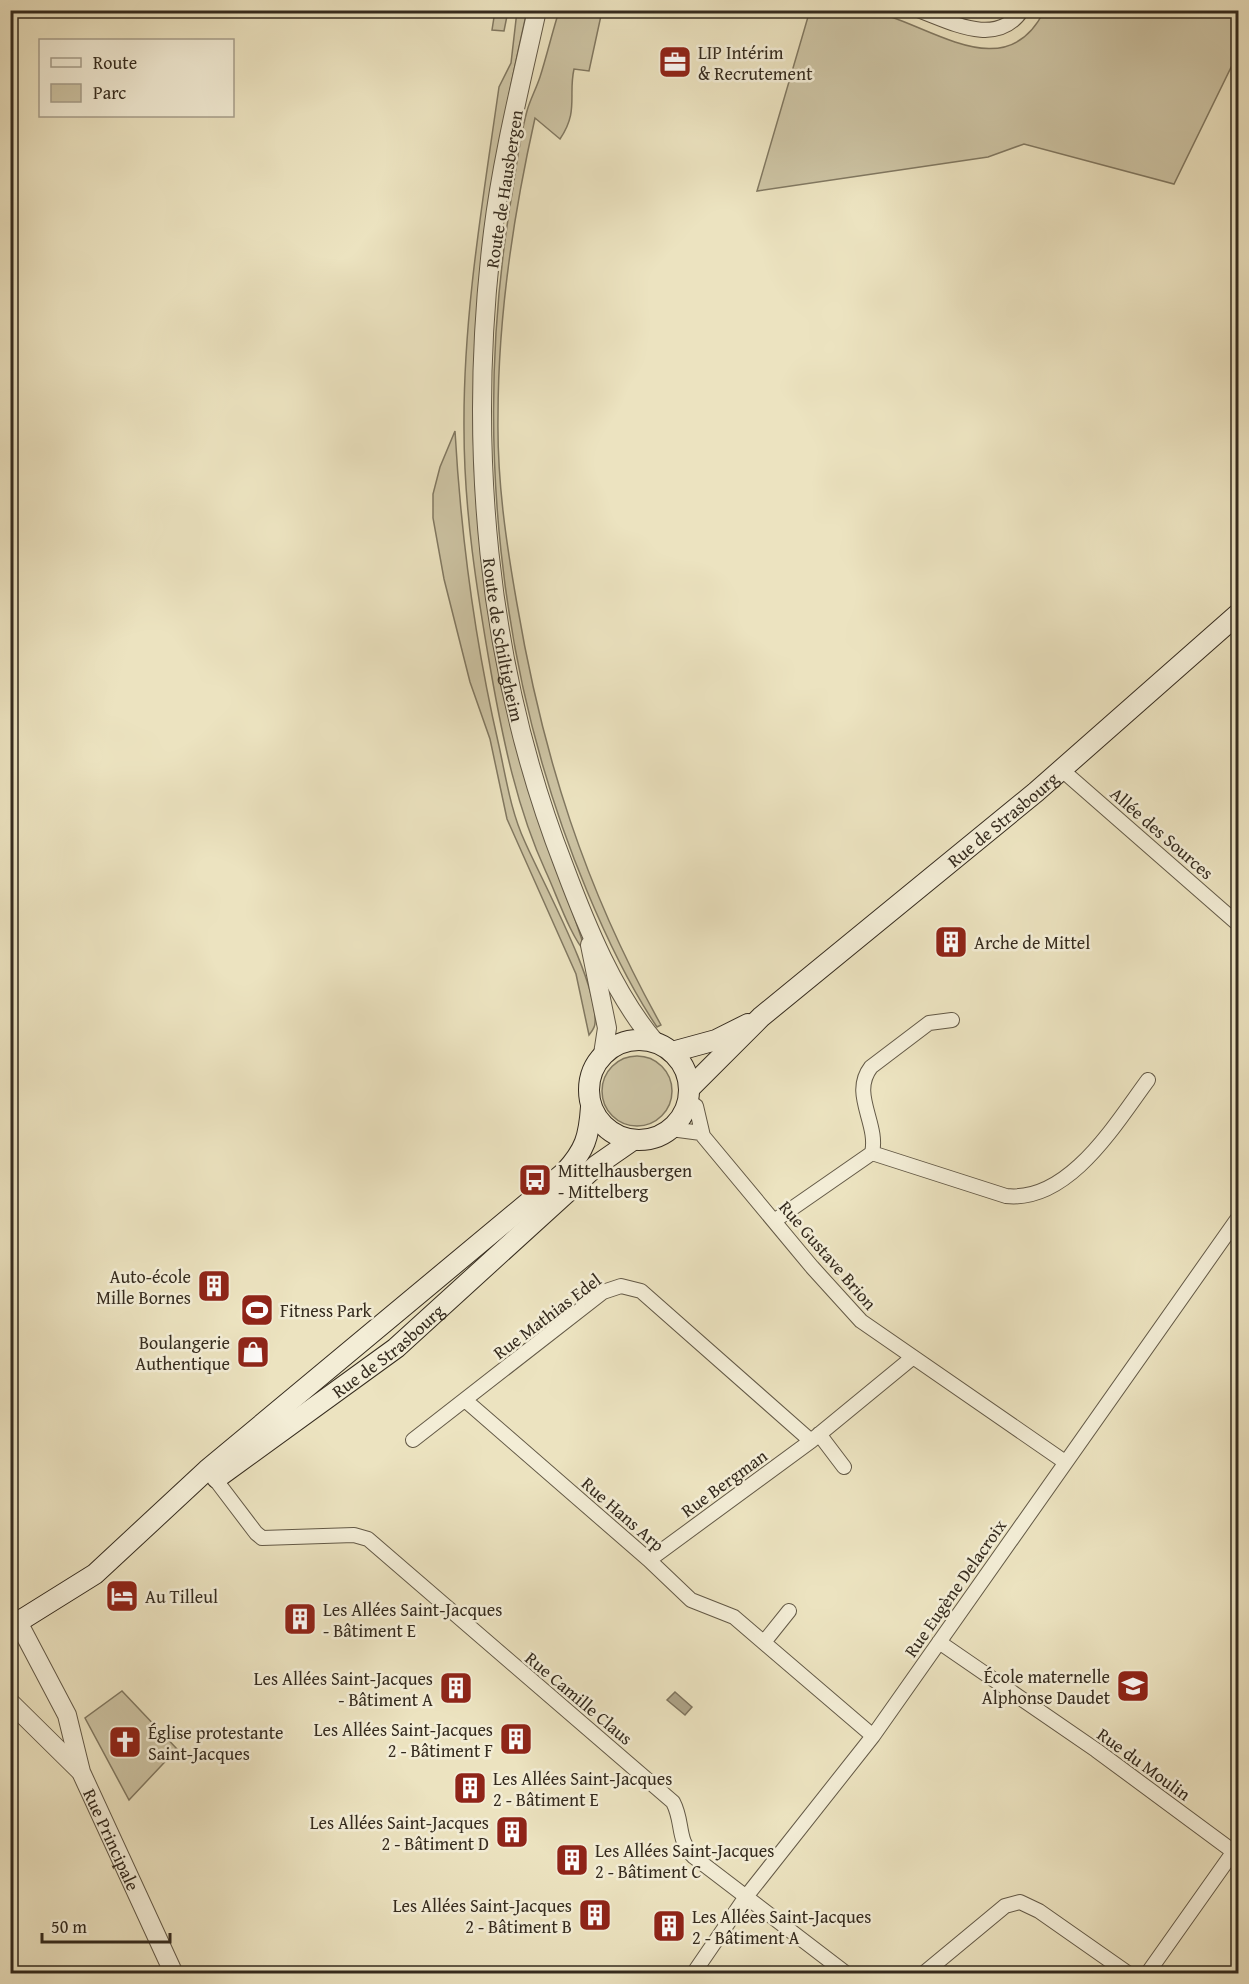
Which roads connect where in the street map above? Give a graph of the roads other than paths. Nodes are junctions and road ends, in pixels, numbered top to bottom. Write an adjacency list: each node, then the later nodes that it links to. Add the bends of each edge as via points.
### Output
1 (537, 10): 4 (street, Route de Hausbergen, via 493,231)
2 (918, 10): 3 (street, via 986,31 1004,27)
3 (1022, 10)
4 (482, 368): 7 (street, Route de Schiltigheim, via 487,528 501,631 529,762)
5 (1239, 614): 6 (main road, Rue de Strasbourg)
6 (1062, 770): 8 (street, Allée des Sources); 9 (main road, Rue de Strasbourg)
7 (577, 900): 11 (street, Route de Schiltigheim, via 629,1006); 12 (street, Route de Schiltigheim, via 603,1001 607,1028)
8 (1239, 924)
9 (761, 1017): 11 (main road, Rue de Strasbourg, via 716,1040); 14 (main road, Rue de Strasbourg)
10 (952, 1020): 19 (street, via 929,1023 863,1076 861,1087 873,1138)
11 (663, 1047): 12 (main road, via 627,1041); 14 (main road, via 681,1062)
12 (603, 1054): 15 (main road, via 589,1079)
13 (1148, 1080): 19 (street, via 1089,1157 1046,1189 1025,1196 1006,1196)
14 (688, 1095): 16 (main road, via 681,1117); 17 (street, Rue Gustave Brion, via 696,1106)
15 (591, 1107): 18 (main road, via 608,1130); 23 (main road, Rue de Strasbourg, via 583,1152 565,1172)
16 (671, 1129): 17 (street); 18 (main road, via 653,1138)
17 (701, 1133): 21 (street, Rue Gustave Brion)
18 (633, 1140): 24 (main road, Rue de Strasbourg, via 599,1163 396,1348)
19 (872, 1153): 21 (street)
20 (1239, 1218): 30 (street, Rue Eugène Delacroix)
21 (774, 1221): 22 (street, Rue Gustave Brion, via 861,1321)
22 (912, 1358): 28 (street, Rue Bergman); 30 (street, Rue Gustave Brion)
23 (336, 1363): 24 (main road); 26 (main road, Rue de Strasbourg)
24 (339, 1392): 27 (main road, Rue de Strasbourg)
25 (465, 1400): 28 (street, Rue Mathias Edel, via 603,1292 628,1285 641,1291); 29 (street, Rue Mathias Edel); 34 (street, Rue Hans Arp)
26 (275, 1414): 27 (main road); 33 (main road, Rue de Strasbourg, via 207,1470)
27 (307, 1414): 32 (main road, Rue de Strasbourg)
28 (815, 1437): 31 (street); 34 (street, Rue Bergman)
29 (413, 1440)
30 (1065, 1462): 38 (street, Rue Eugène Delacroix)
31 (844, 1467)
32 (215, 1479): 33 (main road, Rue de Strasbourg); 43 (street, Rue Camille Claus, via 262,1538 354,1535 368,1539 673,1802 684,1848)
33 (129, 1545): 36 (main road, Rue de Strasbourg, via 94,1574)
34 (649, 1560): 37 (street, Rue Hans Arp, via 691,1600 734,1617)
35 (789, 1611): 37 (street)
36 (14, 1624): 41 (street, Rue Principale, via 67,1715)
37 (765, 1641): 40 (street, Rue Hans Arp)
38 (939, 1642): 40 (street, Rue Eugène Delacroix); 42 (street, Rue du Moulin)
39 (10, 1702): 41 (street, Rue Principale)
40 (873, 1736): 43 (street, Rue Eugène Delacroix)
41 (81, 1772): 44 (street, Rue Principale)
42 (1236, 1853): 49 (street)
43 (745, 1898): 45 (street, Rue Eugène Delacroix); 46 (street)
44 (174, 1974)
45 (693, 1974)
46 (847, 1974)
47 (923, 1974): 48 (street, via 1005,1906 1020,1902)
48 (1129, 1974)
49 (1147, 1974)

